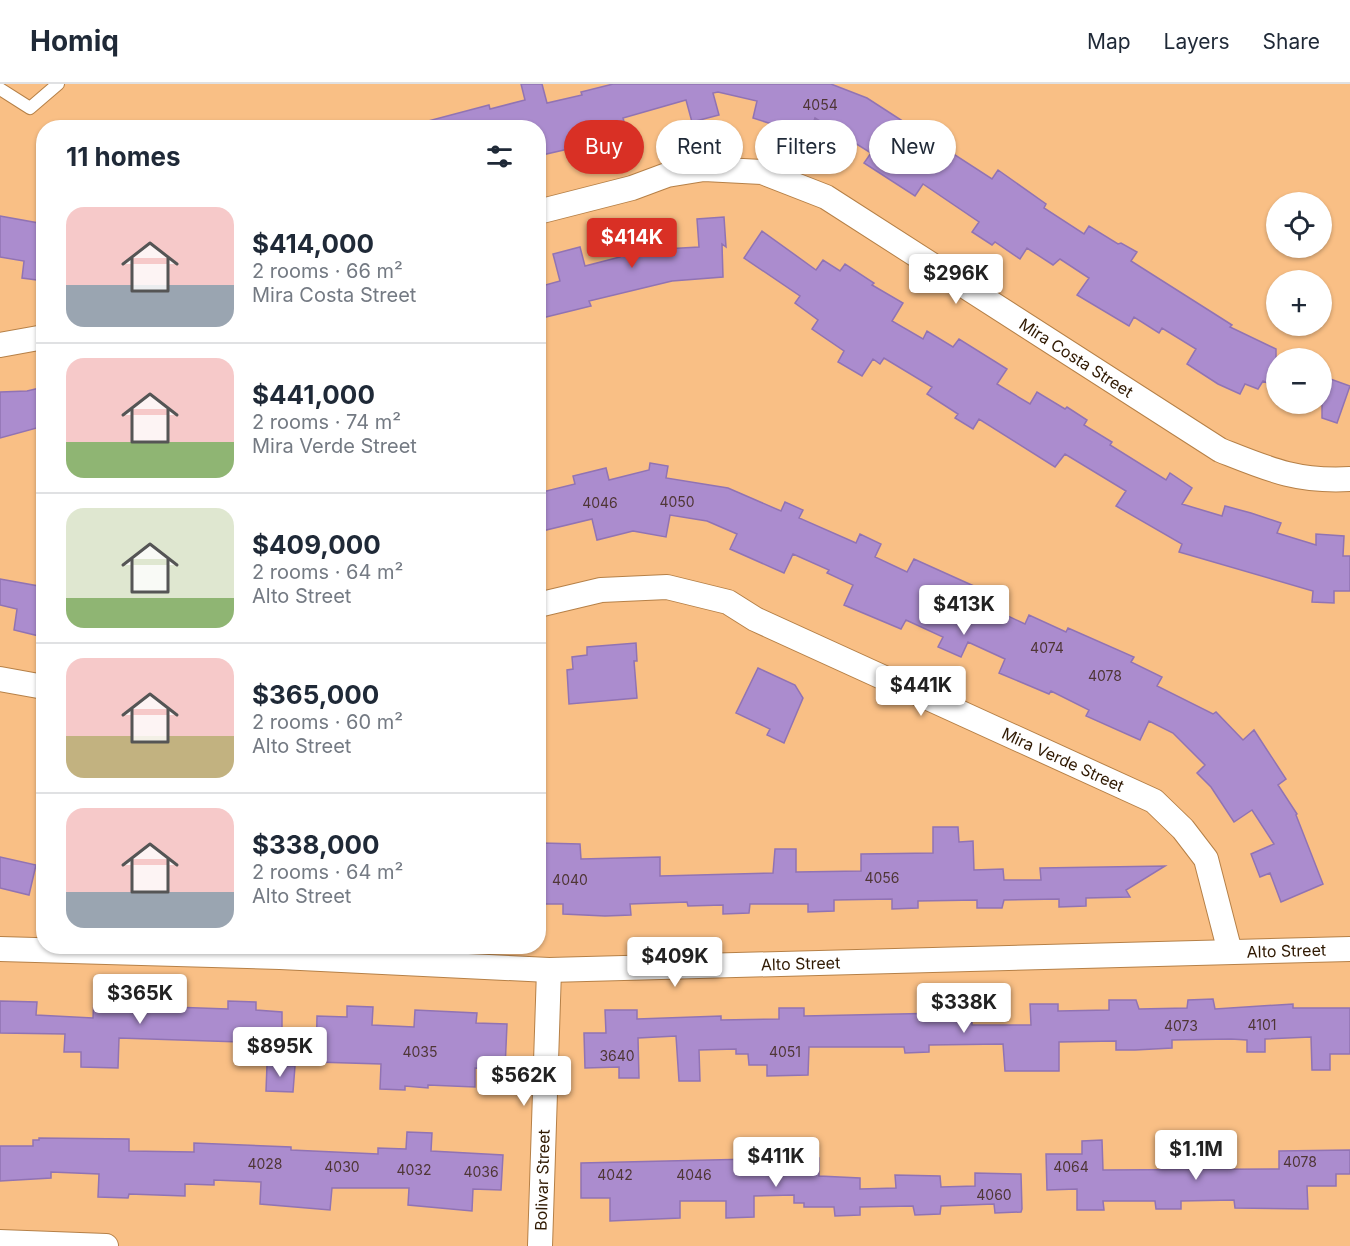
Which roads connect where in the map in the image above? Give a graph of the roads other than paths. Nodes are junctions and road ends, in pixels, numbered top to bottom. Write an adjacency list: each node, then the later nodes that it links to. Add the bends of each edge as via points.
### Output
1 (58, 84): 2 (lane, via 30,108)
2 (0, 89)
3 (546, 210): 6 (street, Mira Costa Street, via 667,175 704,169 762,172 826,197 1220,450 1289,476 1328,481)
4 (36, 338): 5 (street)
5 (0, 345)
6 (1350, 479)
7 (546, 603): 13 (street, Mira Verde Street, via 601,590 667,587 728,602 755,619 1154,801 1184,829 1206,859)
8 (0, 679): 9 (street)
9 (36, 686)
10 (0, 949): 12 (street, Alto Street)
11 (1350, 949): 13 (street, Alto Street)
12 (36, 950)
13 (1230, 952): 15 (street, Alto Street)
14 (175, 954): 15 (street, Alto Street)
15 (549, 970): 18 (street, Bolivar Street)
16 (0, 1242): 17 (street)
17 (106, 1246)
18 (540, 1246)

